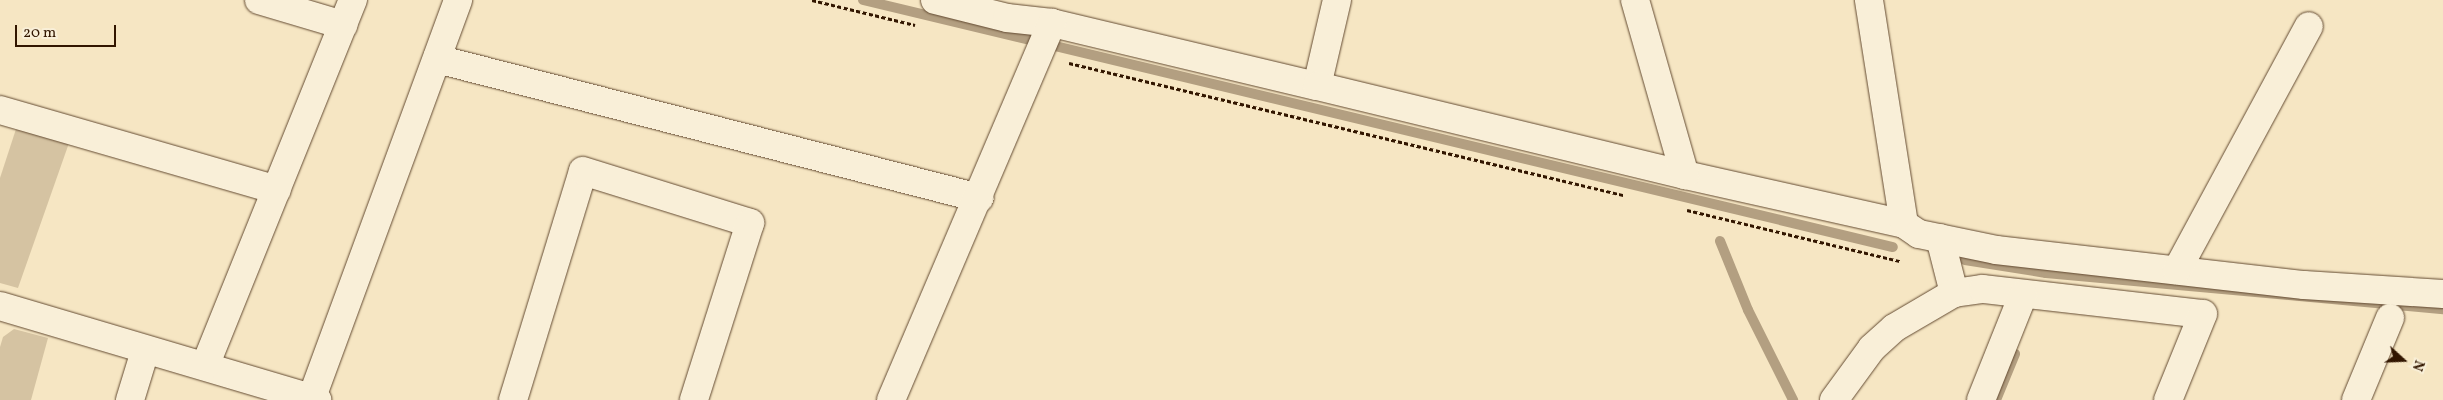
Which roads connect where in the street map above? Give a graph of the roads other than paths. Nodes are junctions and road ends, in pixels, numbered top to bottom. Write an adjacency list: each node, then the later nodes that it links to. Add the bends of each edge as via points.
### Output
1 (259, 0): 8 (street)
2 (353, 0): 8 (street)
3 (458, 0): 11 (street)
4 (935, 0): 10 (street, via 1007,18)
5 (1337, 0): 12 (street)
6 (1635, 0): 14 (street)
7 (1869, 0): 17 (street)
8 (343, 25): 15 (street)
9 (2309, 26): 19 (street)
10 (1045, 41): 12 (street); 16 (street)
11 (437, 59): 16 (street); 27 (street)
12 (1317, 86): 14 (street)
13 (0, 110): 15 (street)
14 (1685, 176): 17 (street)
15 (277, 190): 26 (street)
16 (979, 198): 31 (street)
17 (1904, 224): 18 (street, via 1919,234)
18 (1940, 238): 19 (street, via 1996,250); 20 (street)
19 (2177, 270): 21 (street, via 2304,286)
20 (1950, 283): 22 (street); 32 (street, via 1887,335 1858,365)
21 (2443, 294)
22 (2023, 295): 33 (street); 34 (street, via 2203,314)
23 (0, 306): 25 (street)
24 (2390, 318): 35 (street)
25 (145, 351): 26 (street); 28 (street)
26 (205, 366): 27 (street)
27 (313, 399)
28 (130, 400)
29 (513, 400): 30 (street, via 584,171 750,222)
30 (694, 400)
31 (891, 400)
32 (1834, 400)
33 (1981, 400)
34 (2168, 400)
35 (2356, 400)

